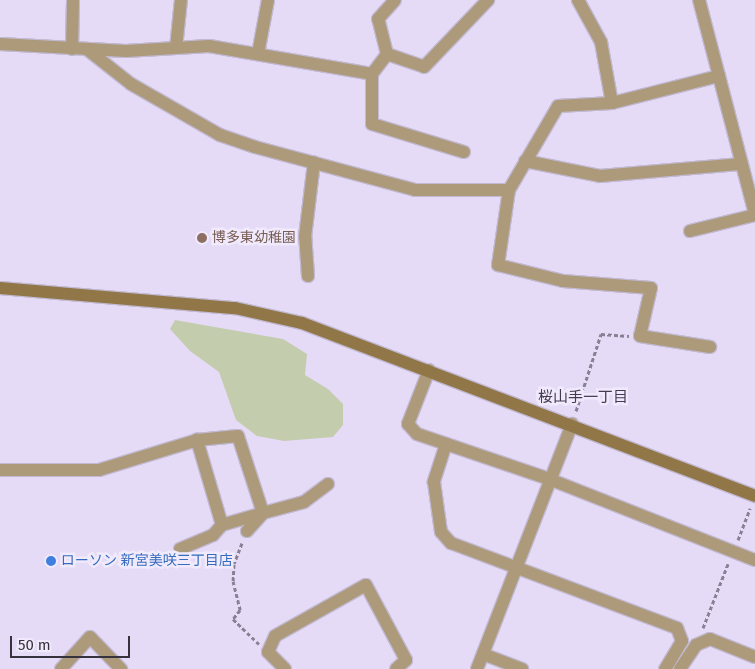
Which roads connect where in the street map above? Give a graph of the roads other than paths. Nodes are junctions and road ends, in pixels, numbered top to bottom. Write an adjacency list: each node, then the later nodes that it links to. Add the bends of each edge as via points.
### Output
1 (73, 0): 10 (street)
2 (180, 0): 9 (street)
3 (268, 0): 12 (street)
4 (396, 0): 13 (street, via 378,18)
5 (488, 0): 13 (street, via 424,67)
6 (578, 0): 16 (street, via 601,42)
7 (699, 0): 15 (street)
8 (0, 44): 10 (street)
9 (176, 48): 11 (street); 12 (street, via 208,46)
10 (72, 49): 11 (street)
11 (88, 50): 19 (street, via 131,84 220,135)
12 (258, 54): 14 (street)
13 (387, 54): 14 (street)
14 (372, 74): 17 (street, via 372,124)
15 (719, 76): 16 (street); 20 (street)
16 (612, 103): 18 (street, via 558,106)
17 (464, 152)
18 (525, 161): 20 (street, via 600,176); 21 (street)
19 (314, 163): 21 (street, via 415,190); 24 (street, via 305,237)
20 (741, 164): 22 (street)
21 (509, 190): 26 (street, via 498,265 563,281 650,288 640,336)
22 (755, 214): 23 (street)
23 (690, 231)
24 (308, 276)
25 (0, 288): 27 (street, via 235,308 302,322)
26 (710, 347)
27 (429, 370): 28 (street); 30 (street, via 408,424 417,434)
28 (572, 424): 32 (street); 34 (street)
29 (197, 440): 31 (street, via 99,470); 35 (street, via 238,436); 36 (street)
30 (446, 444): 32 (street); 40 (street, via 434,482 441,532 451,543)
31 (0, 470)
32 (549, 479): 39 (street); 40 (street)
33 (328, 484): 35 (street, via 304,502)
34 (755, 496)
35 (263, 513): 36 (street); 37 (street)
36 (222, 525): 38 (street, via 213,535)
37 (247, 531)
38 (180, 550)
39 (755, 560)
40 (516, 565): 41 (street); 49 (street, via 677,628 682,642)
41 (483, 654): 47 (street); 48 (street)
42 (755, 657): 50 (street, via 710,639 696,645)
43 (61, 669): 44 (street, via 90,637)
44 (121, 669)
45 (285, 669): 46 (street, via 268,652 275,636 366,586 406,660)
46 (396, 669)
47 (477, 669)
48 (522, 669)
49 (665, 669)
50 (680, 669)

